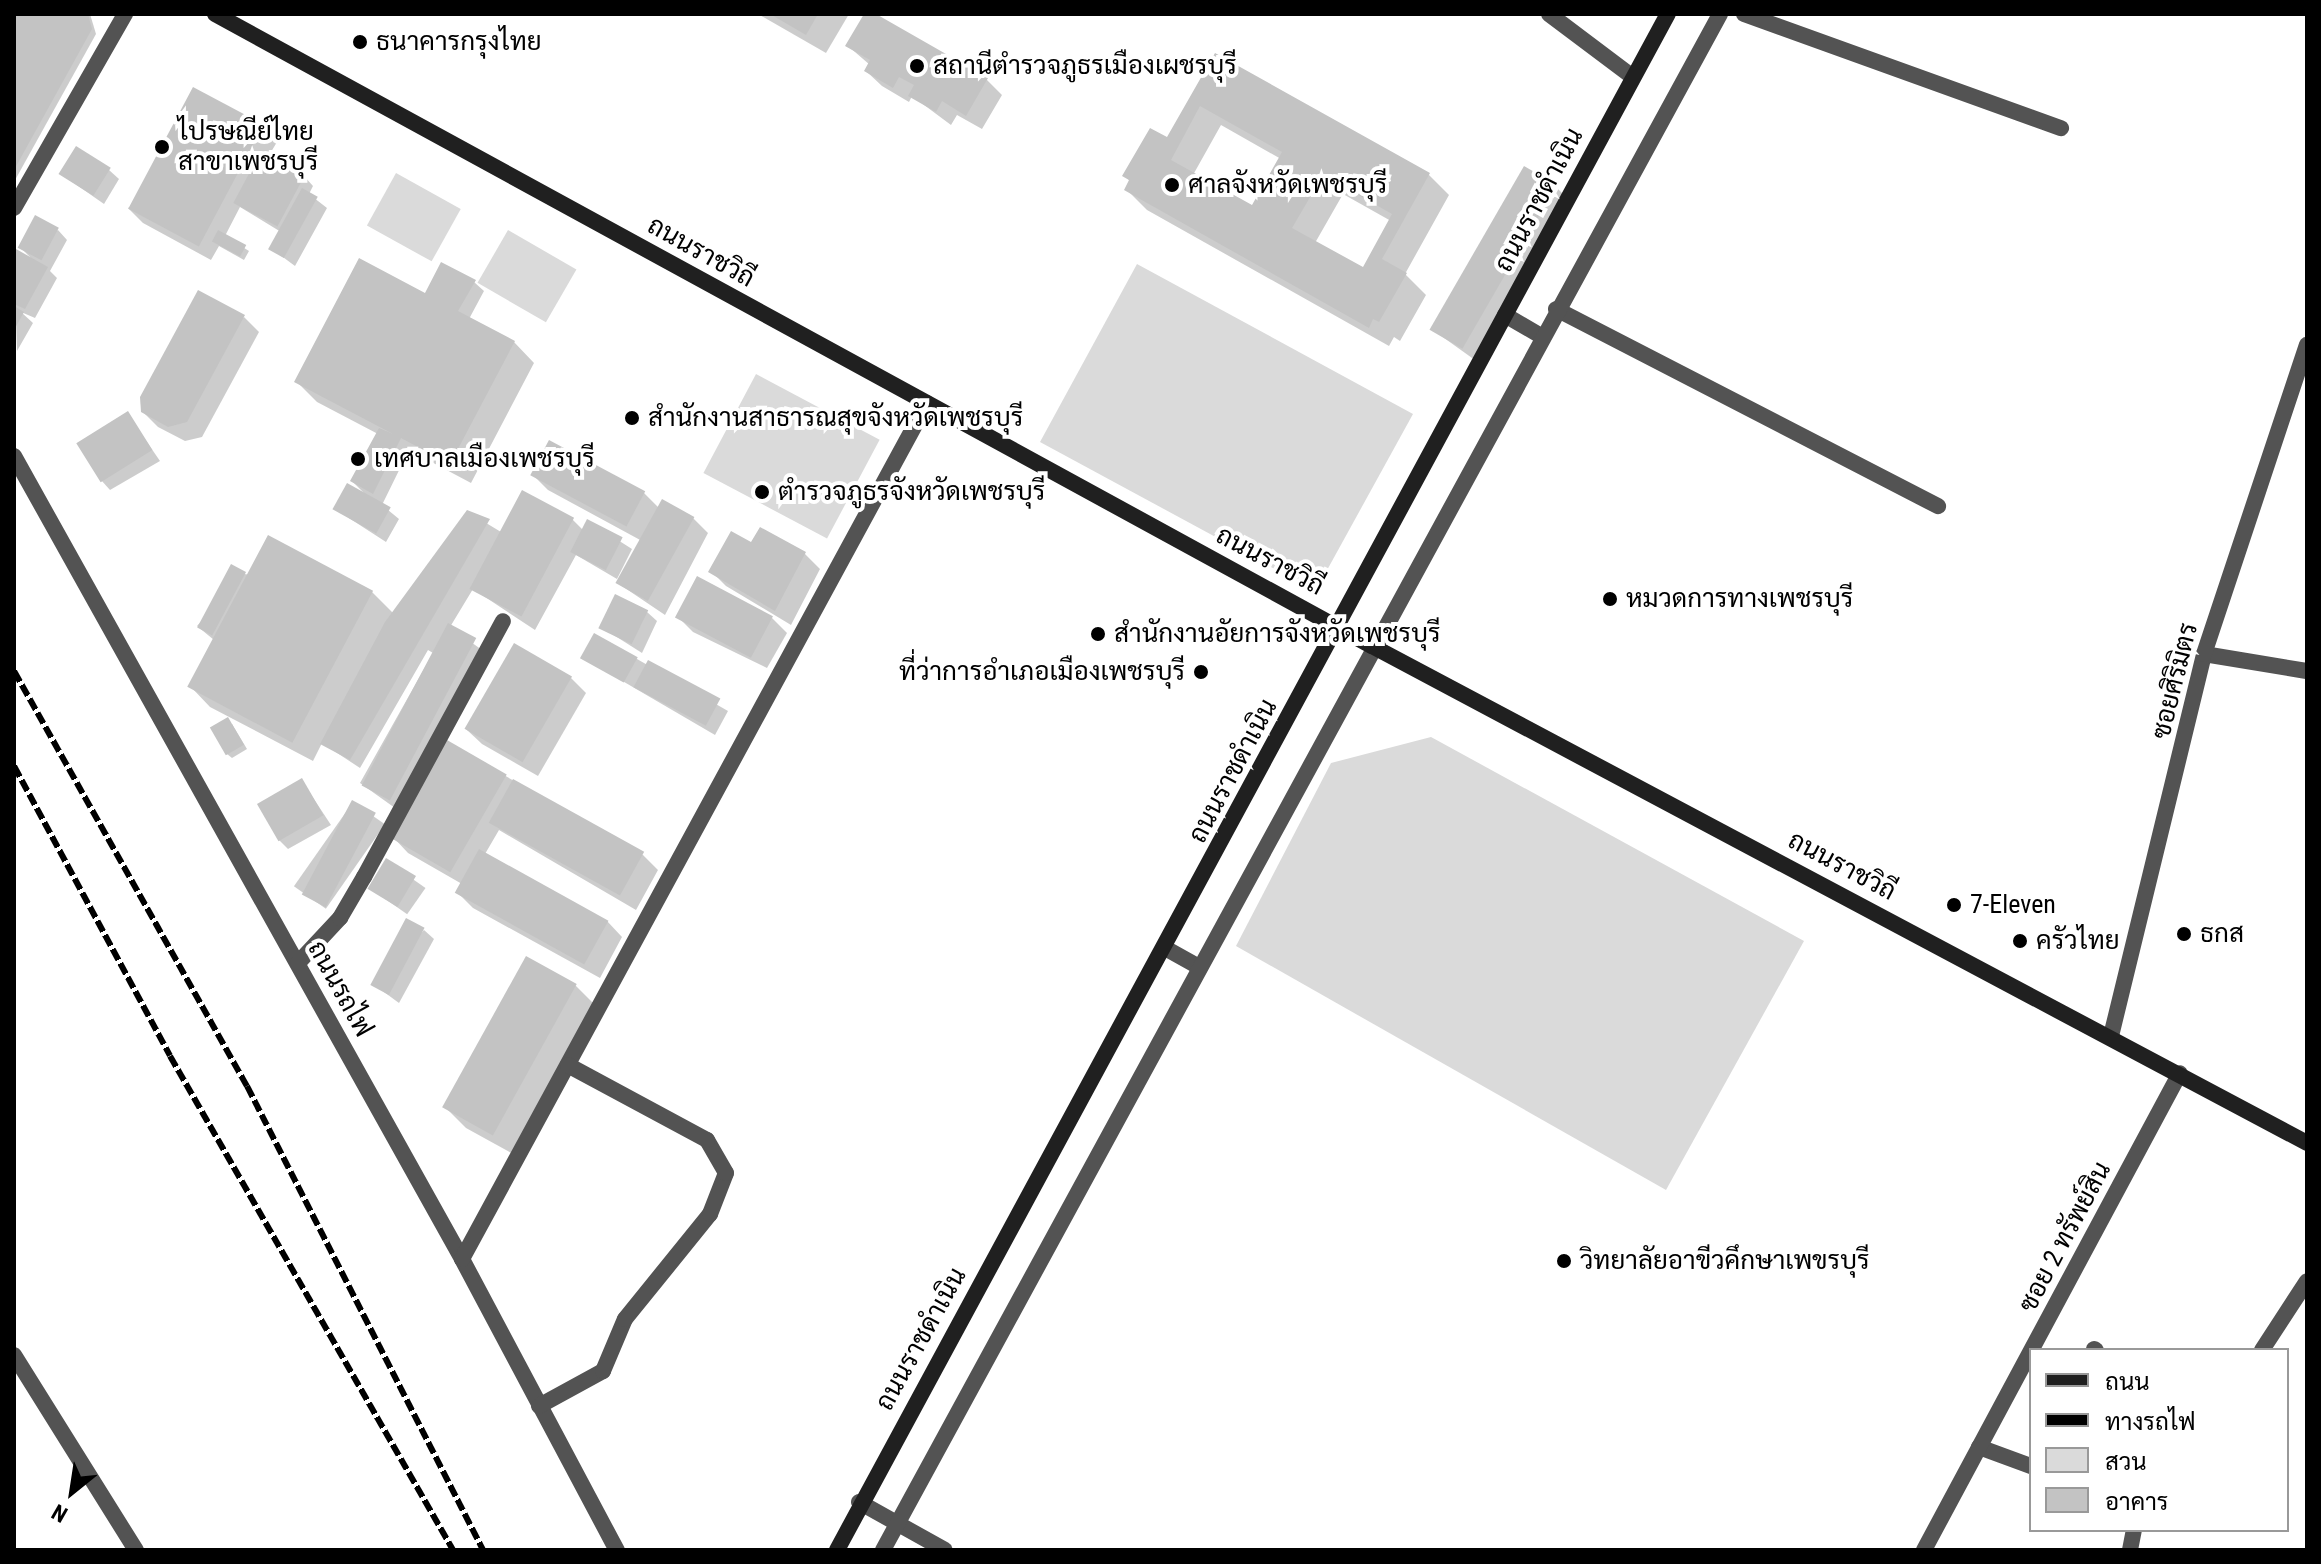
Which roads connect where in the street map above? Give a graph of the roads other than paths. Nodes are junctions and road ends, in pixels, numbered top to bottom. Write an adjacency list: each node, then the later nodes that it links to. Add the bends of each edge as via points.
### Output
1 (125, 14): 9 (street)
2 (215, 14): 14 (main road, ถนนราชวิถี)
3 (1549, 14): 7 (street)
4 (1668, 14): 7 (main road, ถนนราชดำเนิน)
5 (1720, 14): 10 (street)
6 (1744, 14): 8 (street)
7 (1633, 77): 11 (main road, ถนนราชดำเนิน)
8 (2061, 128)
9 (14, 208)
10 (1556, 309): 12 (street); 16 (street)
11 (1505, 315): 12 (street); 18 (main road, ถนนราชดำเนิน)
12 (1541, 336): 19 (street)
13 (2307, 345): 20 (street, ซอยศิริมิตร)
14 (927, 403): 18 (main road, ถนนราชวิถี); 26 (street)
15 (14, 456): 23 (street, ถนนรถไฟ)
16 (1938, 506)
17 (503, 621): 23 (street, via 340,918)
18 (1338, 625): 19 (main road, ถนนราชวิถี); 22 (main road, ถนนราชดำเนิน)
19 (1372, 646): 24 (street); 25 (main road, ถนนราชวิถี)
20 (2204, 654): 21 (street); 25 (street, ซอยศิริมิตร)
21 (2307, 671)
22 (1165, 948): 24 (street); 38 (main road, ถนนราชดำเนิน)
23 (298, 963): 29 (street, ถนนรถไฟ)
24 (1199, 967): 39 (street)
25 (2111, 1036): 27 (main road, ถนนราชวิถี)
26 (568, 1065): 29 (street); 35 (street, via 707,1140 726,1173 710,1214 625,1319 603,1371)
27 (2180, 1073): 28 (main road, ถนนราชวิถี); 31 (street, ซอย 2 ทรัพย์สิน)
28 (2307, 1143)
29 (462, 1259): 35 (street, ถนนรถไฟ)
30 (2307, 1281): 32 (street)
31 (2032, 1348)
32 (2263, 1348)
33 (2029, 1354): 36 (street, ซอย 2 ทรัพย์สิน)
34 (14, 1355): 40 (street)
35 (539, 1406): 41 (street, ถนนรถไฟ)
36 (1979, 1447): 37 (street); 45 (street, ซอย 2 ทรัพย์สิน)
37 (2029, 1465)
38 (859, 1502): 39 (street); 42 (main road, ถนนราชดำเนิน)
39 (897, 1524): 43 (street); 44 (street)
40 (136, 1550)
41 (617, 1550)
42 (837, 1550)
43 (883, 1550)
44 (945, 1550)
45 (1924, 1550)

